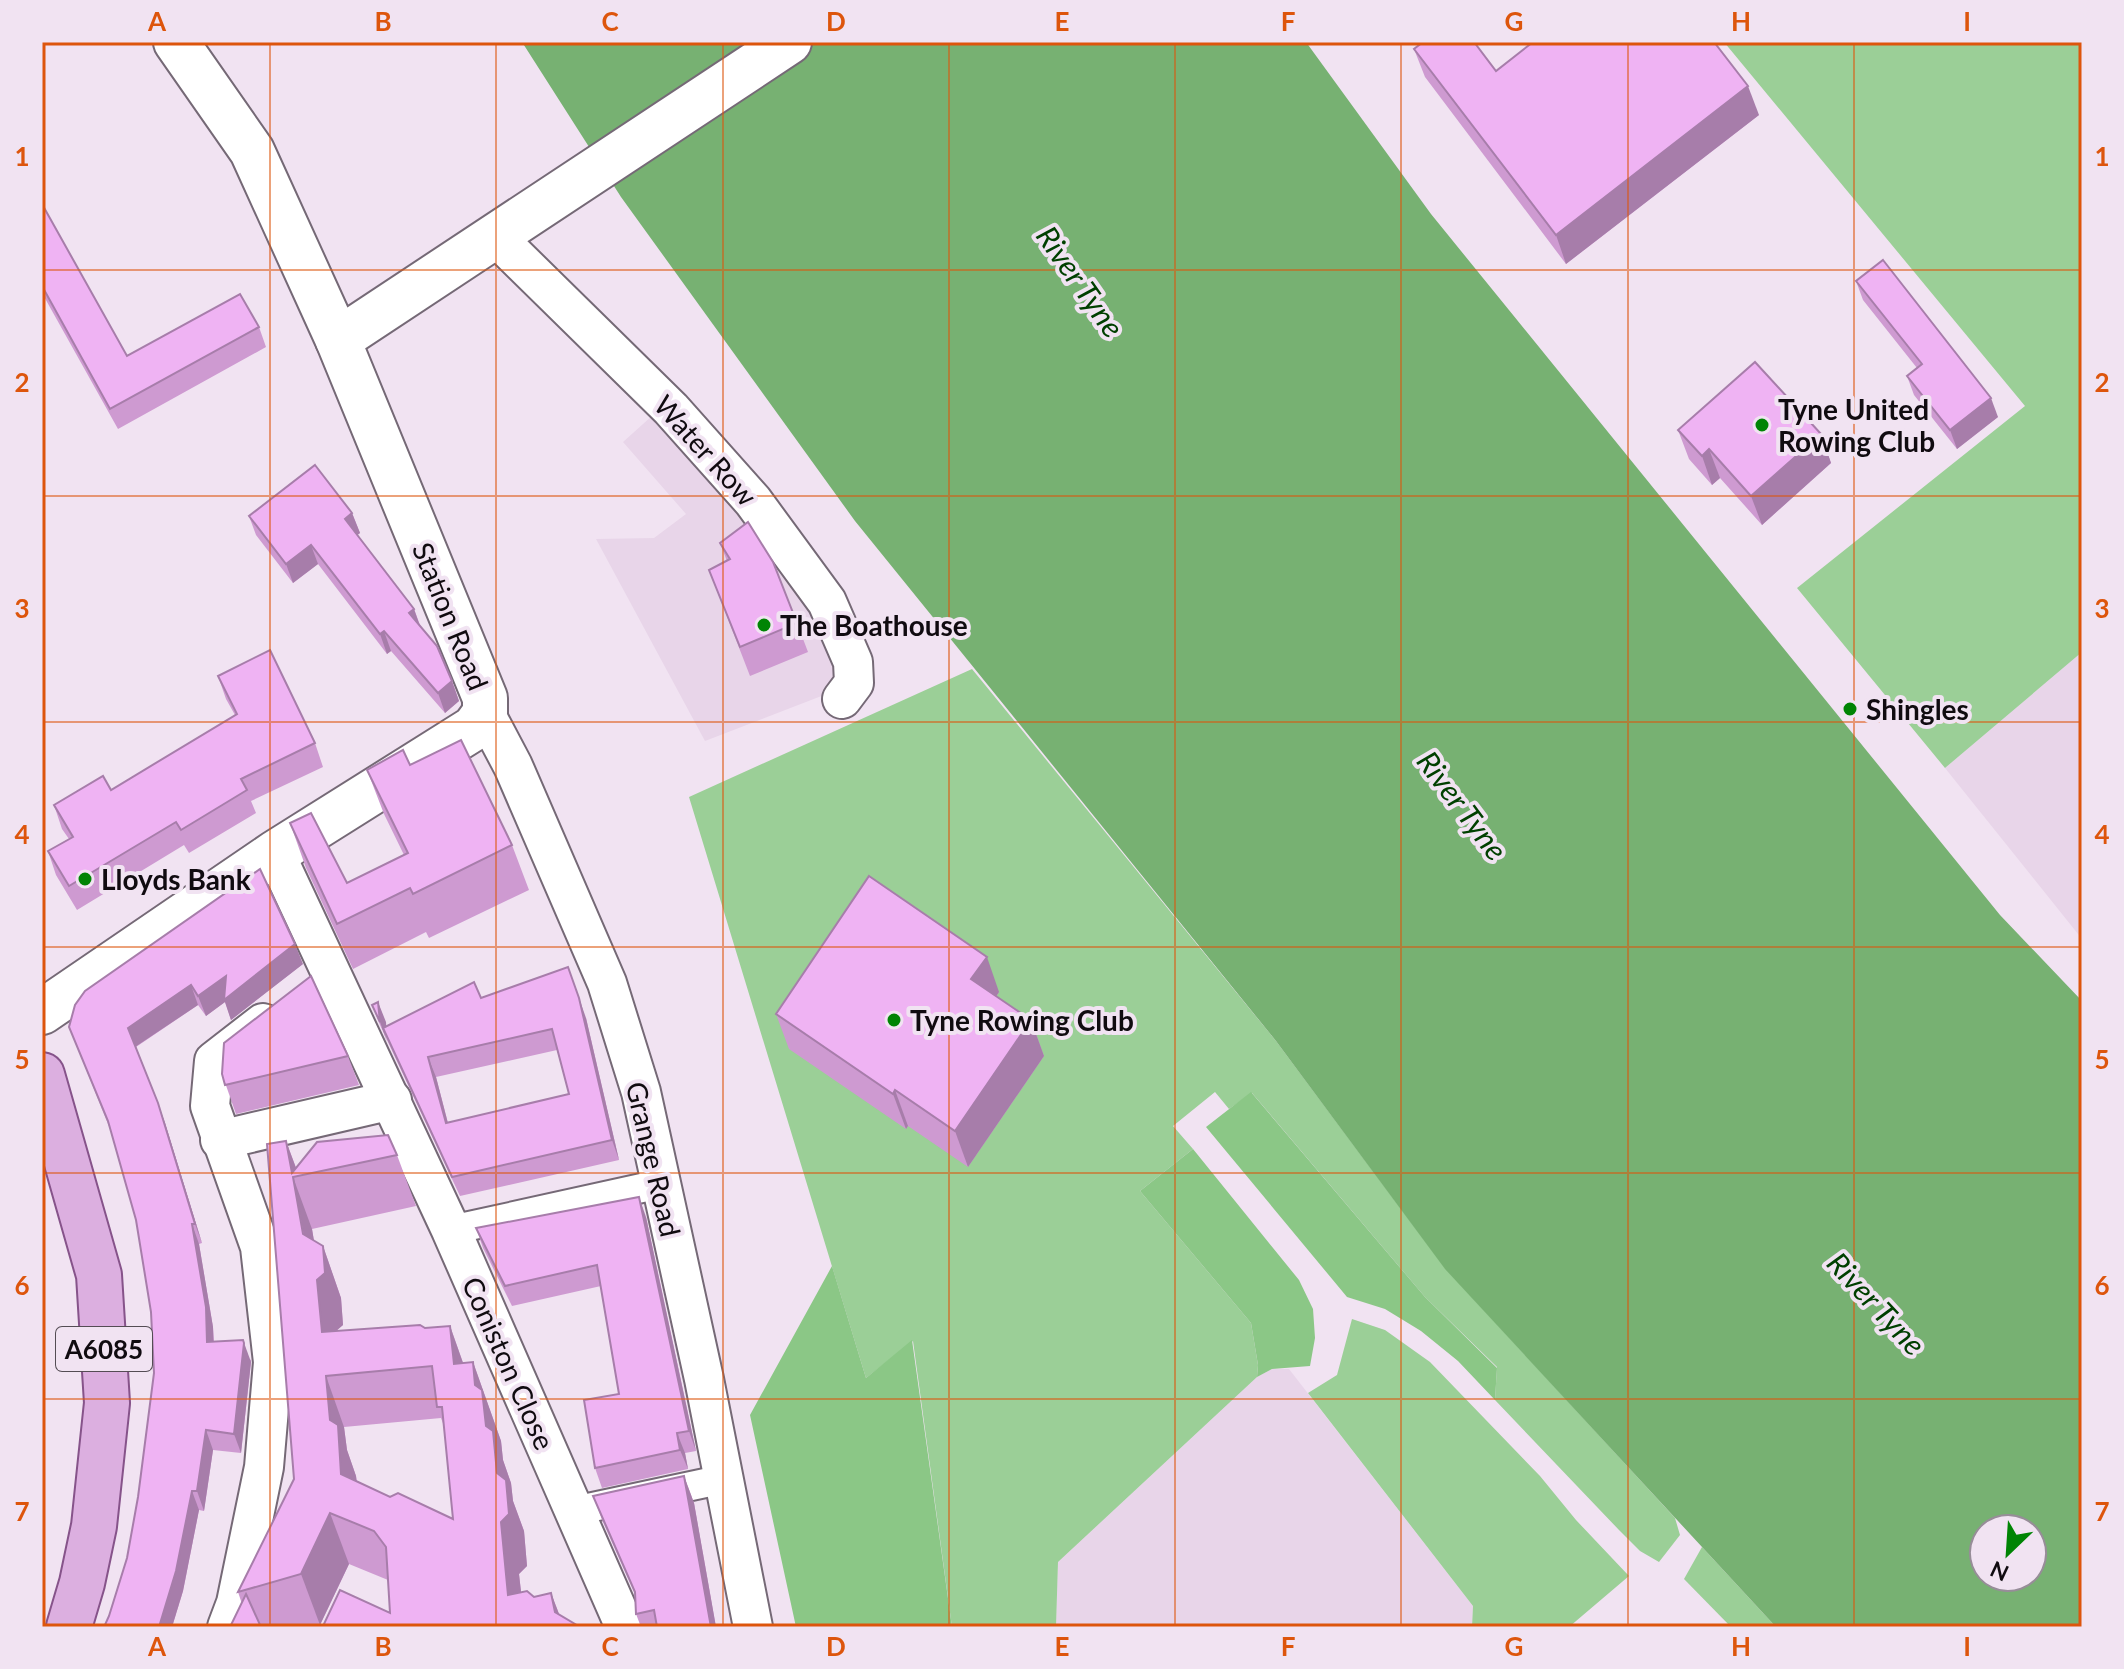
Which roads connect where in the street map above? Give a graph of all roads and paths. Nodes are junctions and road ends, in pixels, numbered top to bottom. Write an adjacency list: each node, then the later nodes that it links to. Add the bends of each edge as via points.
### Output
1 (176, 42): 4 (street, Station Road, via 252,151)
2 (789, 42): 3 (street)
3 (496, 237): 4 (street); 5 (street, Water Row, via 671,409 762,512 827,602 853,662 854,683)
4 (338, 340): 6 (street, Station Road, via 485,698)
5 (842, 699)
6 (485, 713): 7 (street, Station Road, via 474,728); 13 (street, Grange Road, via 607,983 641,1092)
7 (275, 853): 8 (street, Coniston Close); 9 (street, Station Road)
8 (312, 986): 11 (street, Coniston Close); 12 (street, via 214,1061 210,1106)
9 (42, 1012)
10 (42, 1075): 17 (main road, A6085, via 99,1275 107,1403 94,1526)
11 (392, 1100): 12 (street); 14 (street, Coniston Close)
12 (220, 1140): 18 (street, via 260,1247 273,1362 264,1467)
13 (660, 1184): 14 (street); 15 (street, Grange Road)
14 (451, 1230): 16 (street, Coniston Close)
15 (724, 1479): 16 (street); 20 (street, Grange Road)
16 (574, 1511): 19 (street, Coniston Close)
17 (69, 1627)
18 (227, 1627)
19 (625, 1627)
20 (753, 1627)

